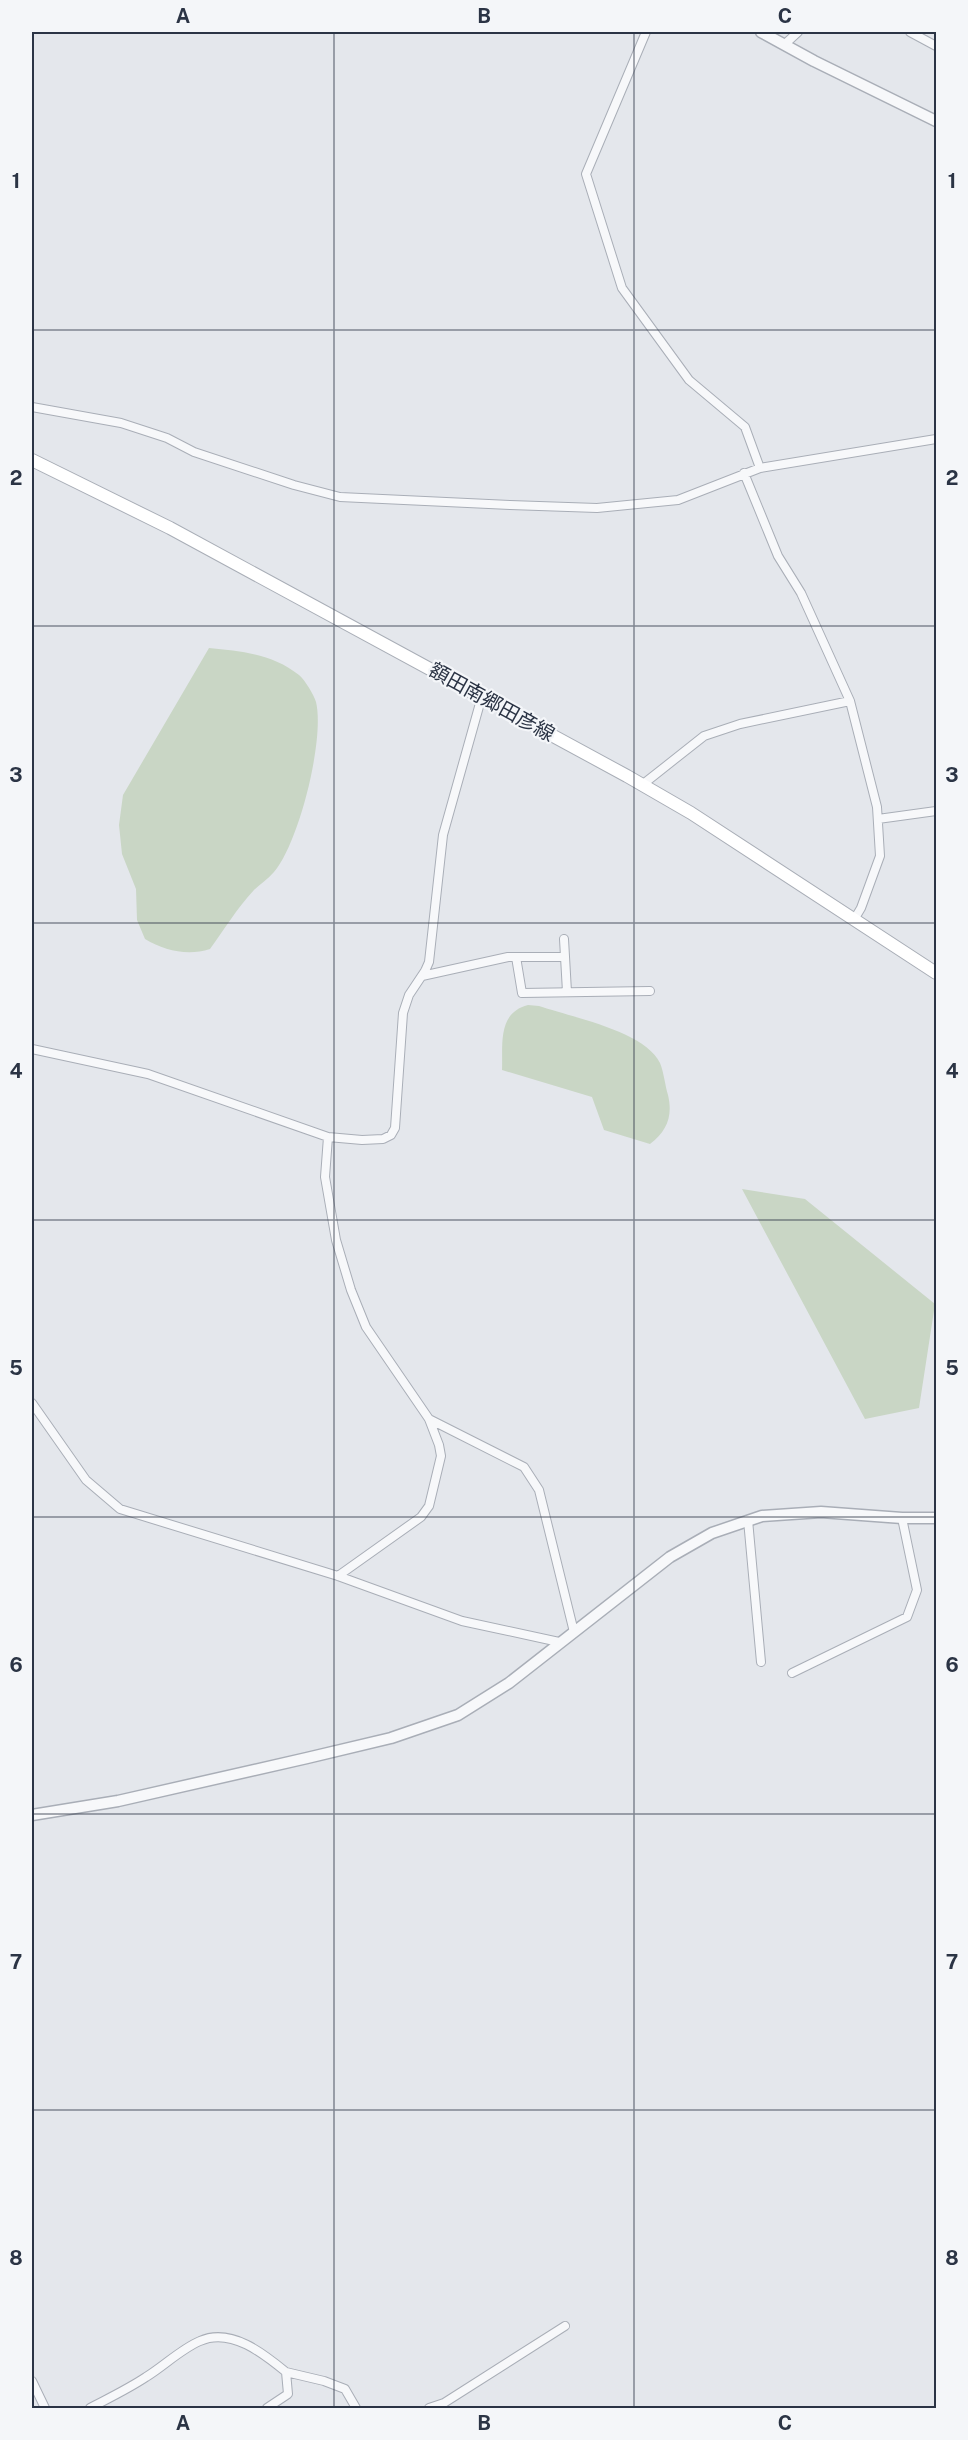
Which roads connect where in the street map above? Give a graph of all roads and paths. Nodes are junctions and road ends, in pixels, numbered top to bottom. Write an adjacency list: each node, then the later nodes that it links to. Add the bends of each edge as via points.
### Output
1 (646, 32): 11 (street, via 586,174 622,288 689,381 745,427)
2 (761, 32): 5 (street)
3 (798, 32): 5 (street)
4 (910, 32): 6 (street)
5 (785, 45): 7 (street)
6 (936, 46)
7 (935, 118)
8 (32, 407): 12 (street, via 121,423 167,438 194,452 340,497 597,508 678,500)
9 (936, 439): 11 (street)
10 (32, 460): 13 (main road, 額田南郷田彦線, via 170,528)
11 (760, 468): 12 (street)
12 (744, 472): 14 (street, via 778,556 801,593)
13 (483, 696): 15 (main road, 額田南郷田彦線); 23 (street, via 443,835 429,962)
14 (850, 701): 15 (street, via 740,724 704,736); 17 (street)
15 (642, 785): 18 (main road, 額田南郷田彦線)
16 (936, 811): 17 (street)
17 (878, 819): 18 (street, via 880,856)
18 (855, 918): 22 (main road, 額田南郷田彦線)
19 (564, 939): 21 (street)
20 (516, 957): 21 (street); 23 (street); 25 (street, via 522,993)
21 (564, 957): 25 (street)
22 (936, 973)
23 (422, 976): 27 (street, via 403,1013 395,1128 391,1135 362,1140)
24 (650, 991): 25 (street)
25 (567, 992)
26 (32, 1049): 27 (street, via 148,1074)
27 (328, 1137): 29 (street, via 325,1177 336,1240 351,1290 366,1327)
28 (32, 1403): 33 (street, via 86,1480 120,1509)
29 (429, 1419): 33 (street, via 441,1456 429,1506 421,1517); 34 (street, via 524,1467 539,1490)
30 (902, 1518): 31 (street); 32 (street, via 821,1512 762,1516); 37 (street, via 917,1590 907,1617)
31 (936, 1518)
32 (747, 1521): 34 (street, via 712,1533 670,1557); 36 (street)
33 (338, 1576): 35 (street, via 462,1621)
34 (574, 1632): 35 (street)
35 (559, 1642): 38 (street, via 508,1683 458,1715 391,1738 118,1801)
36 (761, 1662)
37 (792, 1673)
38 (32, 1815)
39 (565, 2326): 46 (street)
40 (286, 2372): 43 (street, via 259,2350 238,2342 200,2340 146,2378); 44 (street, via 288,2394); 45 (street, via 345,2389)
41 (32, 2381): 42 (street)
42 (45, 2409)
43 (90, 2409)
44 (267, 2409)
45 (356, 2409)
46 (429, 2409)

